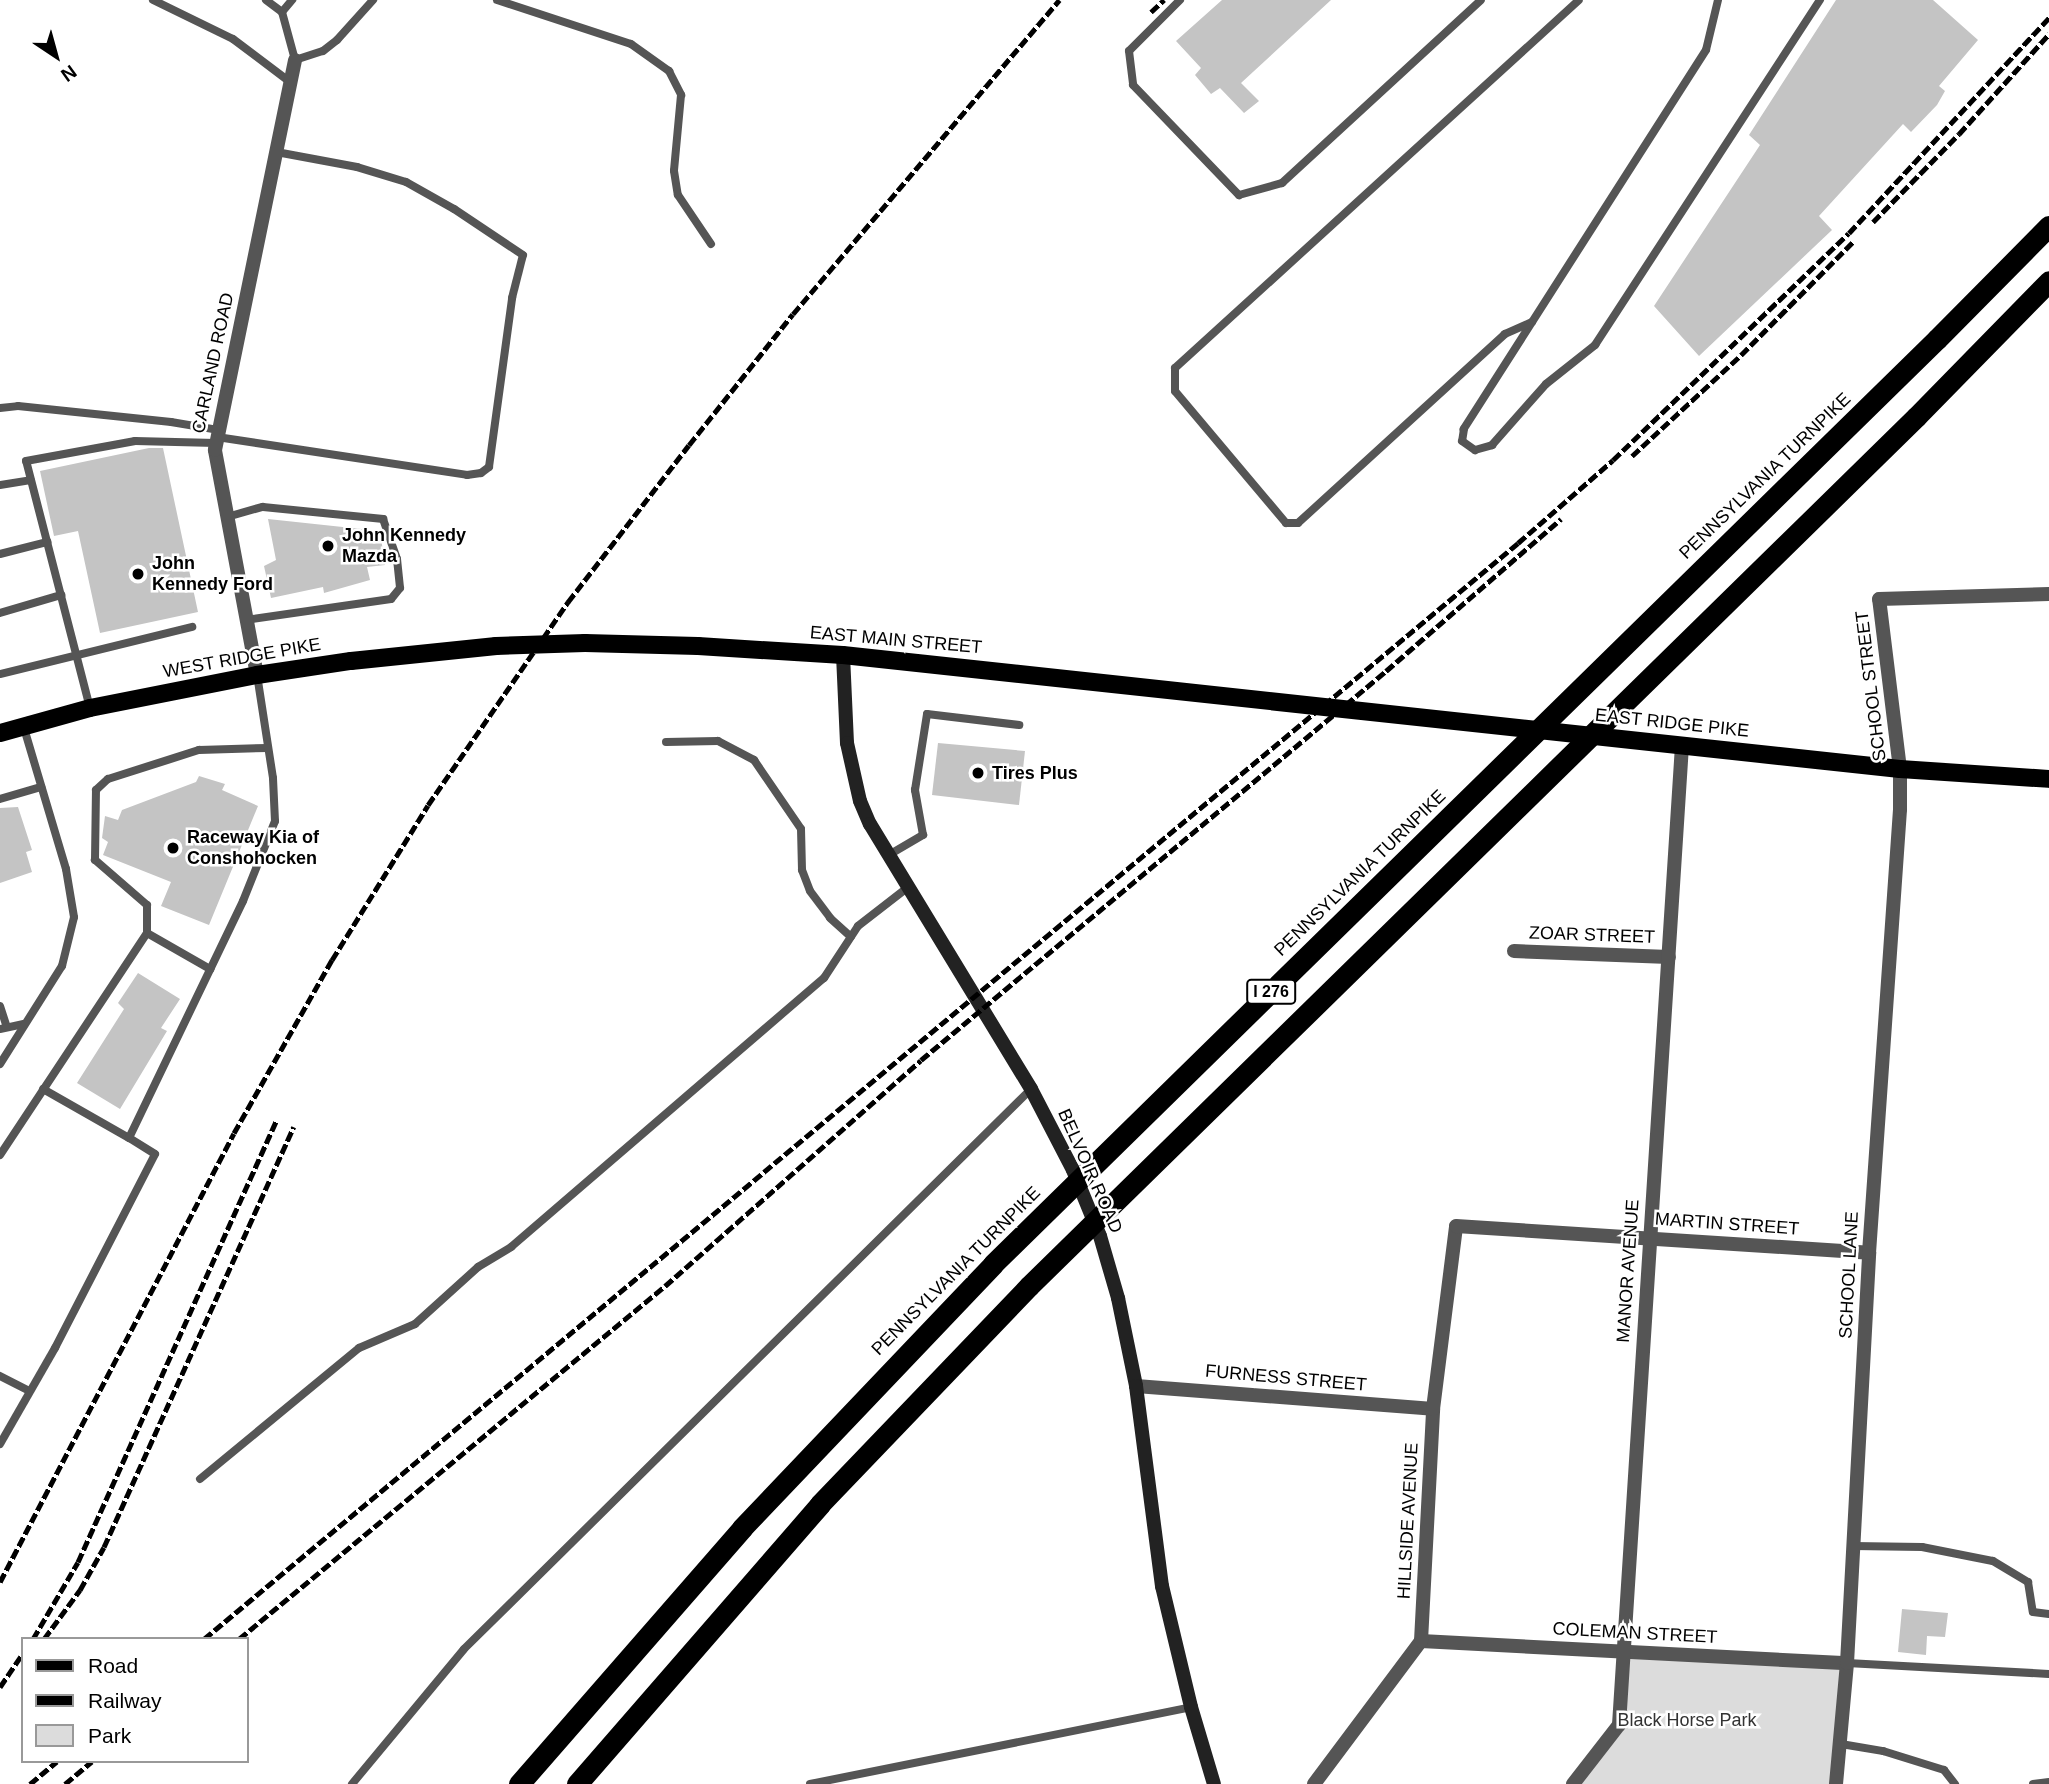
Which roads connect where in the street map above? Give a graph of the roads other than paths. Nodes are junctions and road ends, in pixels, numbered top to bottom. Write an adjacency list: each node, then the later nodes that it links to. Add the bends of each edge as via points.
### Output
1 (153, 0): 13 (lane, via 233,39)
2 (266, 0): 11 (lane)
3 (292, 0): 11 (lane)
4 (373, 0): 12 (lane, via 323,51)
5 (497, 0): 16 (lane, via 631,44 669,71 681,95 674,171 678,195)
6 (1180, 0): 7 (lane, via 1129,51 1133,85 1239,195 1282,183)
7 (1481, 0)
8 (1579, 0): 18 (lane, via 1175,368 1175,391 1286,523 1298,523 1505,334)
9 (1718, 0): 18 (lane, via 1706,50)
10 (1820, 0): 18 (lane, via 1595,345 1546,384 1492,445 1475,450 1462,440 1464,429)
11 (282, 12): 12 (lane)
12 (295, 60): 13 (street, CARLAND ROAD)
13 (290, 82): 14 (street, CARLAND ROAD)
14 (276, 152): 20 (street, CARLAND ROAD); 20 (lane, via 357,167 406,182 523,255 512,298 489,467 467,475)
15 (2049, 226): 82 (highway, PENNSYLVANIA TURNPIKE / I 276, via 993,1264 742,1528)
16 (711, 244)
17 (2049, 281): 83 (highway, I 276, via 1916,417 1010,1305 820,1504)
18 (1532, 322)
19 (0, 408): 20 (lane, via 60,410)
20 (217, 437): 21 (lane, via 135,441 26,460); 23 (street, CARLAND ROAD)
21 (31, 480): 22 (lane); 24 (lane)
22 (0, 485)
23 (227, 517): 29 (street, CARLAND ROAD); 29 (lane, via 263,507 383,519 391,535 400,588 391,599)
24 (47, 542): 25 (lane); 27 (lane)
25 (0, 554)
26 (2049, 594): 44 (street, SCHOOL STREET, via 1879,599)
27 (61, 595): 28 (lane); 32 (lane)
28 (0, 613)
29 (246, 620): 35 (street, CARLAND ROAD)
30 (192, 627): 32 (lane)
31 (496, 646): 33 (main road, EAST MAIN STREET, via 585,643); 35 (main road, WEST RIDGE PIKE)
32 (76, 654): 34 (lane); 37 (lane)
33 (843, 655): 36 (main road, EAST MAIN STREET); 48 (street, BELVOIR ROAD, via 853,776)
34 (0, 674)
35 (257, 675): 37 (main road, WEST RIDGE PIKE); 43 (lane)
36 (1290, 702): 42 (main road, EAST RIDGE PIKE)
37 (90, 708): 38 (main road, WEST RIDGE PIKE)
38 (23, 725): 40 (main road, WEST RIDGE PIKE); 46 (lane)
39 (1019, 725): 48 (lane, via 927,714 915,790 923,835)
40 (0, 733)
41 (666, 742): 51 (lane, via 718,741 754,760 800,829 803,880 830,918)
42 (1682, 745): 44 (main road, EAST RIDGE PIKE); 53 (street, MANOR AVENUE)
43 (268, 748): 50 (lane, via 199,750 108,779 96,790 95,860 147,905); 54 (lane, via 275,821)
44 (1900, 769): 45 (main road, EAST RIDGE PIKE); 65 (street, SCHOOL LANE)
45 (2049, 779)
46 (41, 787): 47 (lane); 56 (lane, via 66,869 74,917 62,966)
47 (0, 799)
48 (887, 856): 49 (street, BELVOIR ROAD)
49 (907, 888): 51 (lane, via 858,926); 60 (street, BELVOIR ROAD)
50 (147, 933): 54 (lane); 59 (lane)
51 (851, 937): 71 (lane, via 824,978 512,1247 478,1267 415,1324 359,1348)
52 (1514, 951): 53 (street, ZOAR STREET)
53 (1669, 957): 64 (street, MANOR AVENUE)
54 (210, 969): 61 (lane)
55 (0, 1006): 57 (lane)
56 (23, 1024): 57 (lane); 58 (lane)
57 (4, 1028)
58 (0, 1064)
59 (43, 1089): 61 (lane); 62 (lane)
60 (1031, 1089): 67 (street, BELVOIR ROAD, via 1088,1204 1110,1268); 81 (lane, via 464,1649)
61 (129, 1138): 68 (lane, via 155,1154)
62 (0, 1155)
63 (1456, 1226): 64 (street, MARTIN STREET); 69 (street, HILLSIDE AVENUE)
64 (1650, 1239): 65 (street, MARTIN STREET); 75 (street, MANOR AVENUE)
65 (1869, 1253): 72 (street, SCHOOL LANE)
66 (0, 1376): 68 (lane)
67 (1136, 1386): 69 (street, FURNESS STREET); 78 (street, BELVOIR ROAD, via 1162,1586)
68 (29, 1391): 70 (lane)
69 (1433, 1409): 74 (street, HILLSIDE AVENUE)
70 (1, 1439)
71 (200, 1479)
72 (1853, 1546): 73 (lane, via 1922,1547 1993,1561 2028,1582 2033,1612); 76 (street, SCHOOL LANE)
73 (2049, 1614)
74 (1421, 1641): 75 (street, COLEMAN STREET); 86 (street)
75 (1623, 1651): 76 (street, COLEMAN STREET); 87 (street, MANOR AVENUE, via 1619,1725)
76 (1847, 1663): 77 (lane); 79 (street, SCHOOL LANE)
77 (2049, 1674)
78 (1191, 1707): 84 (lane); 85 (street, BELVOIR ROAD)
79 (1841, 1744): 88 (street, SCHOOL LANE); 89 (lane, via 1944,1770)
80 (2049, 1782): 90 (lane)
81 (352, 1784)
82 (519, 1784)
83 (577, 1784)
84 (810, 1784)
85 (1214, 1784)
86 (1314, 1784)
87 (1573, 1784)
88 (1836, 1784)
89 (1955, 1784)
90 (2034, 1784)

